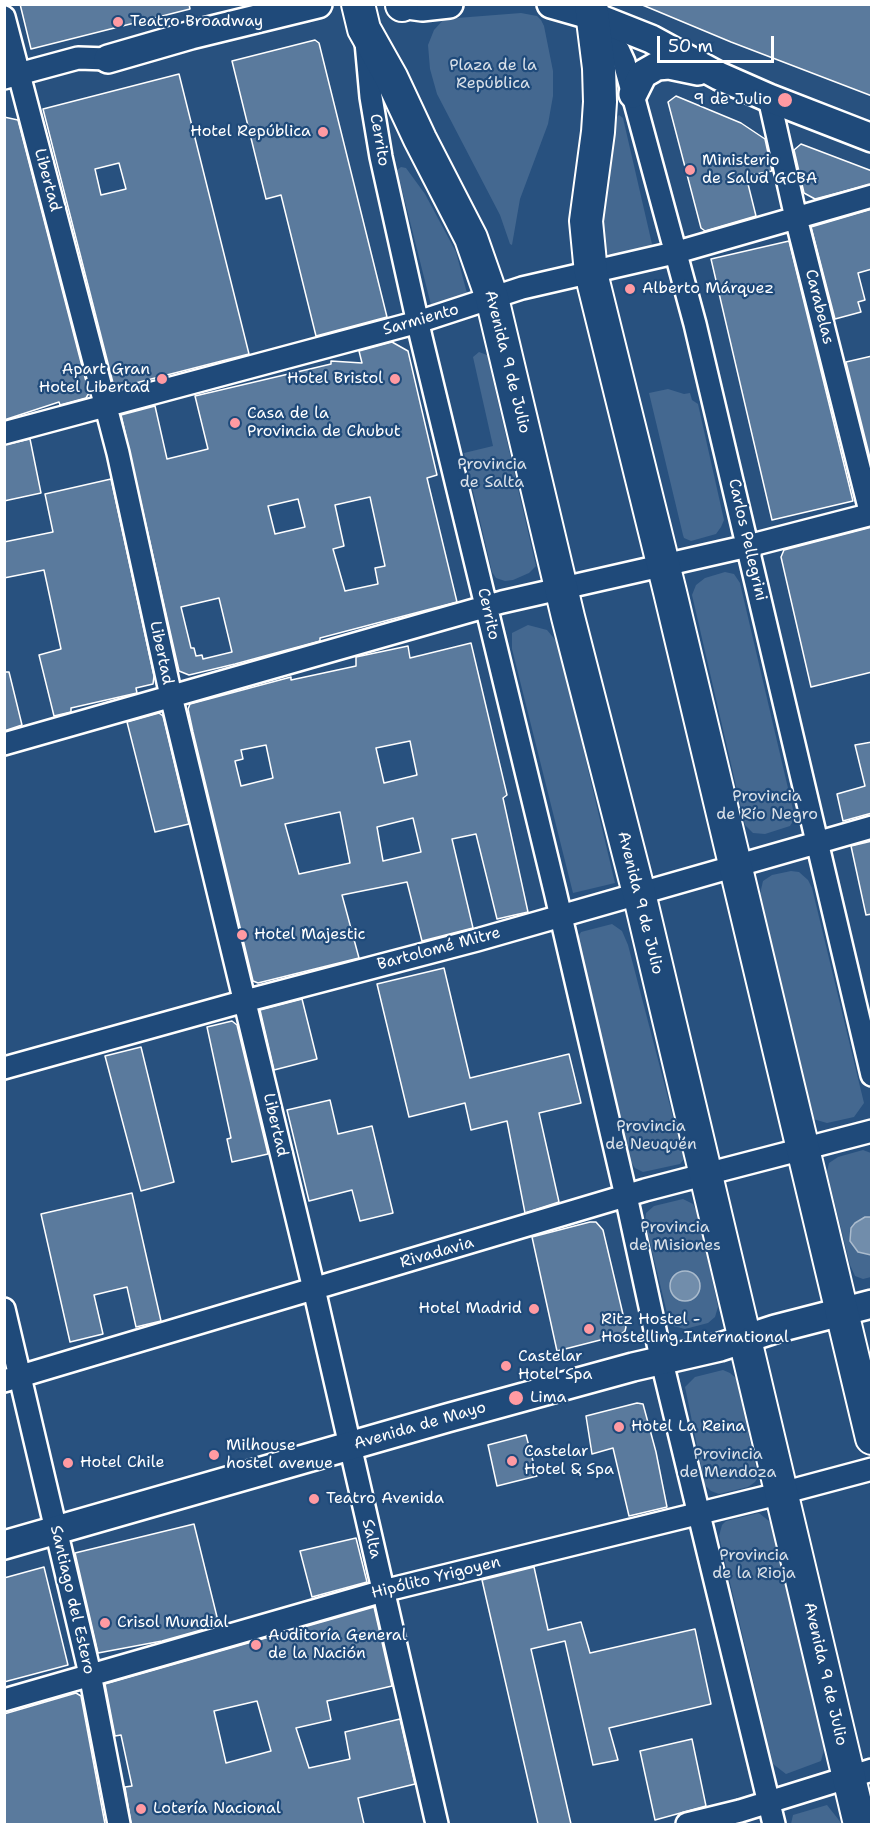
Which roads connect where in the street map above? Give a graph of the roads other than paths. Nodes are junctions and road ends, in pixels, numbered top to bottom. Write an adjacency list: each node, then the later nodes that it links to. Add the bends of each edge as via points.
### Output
1 (318, 4): 8 (main road)
2 (449, 4): 4 (main road)
3 (550, 4): 5 (main road)
4 (401, 5)
5 (592, 10): 10 (main road); 11 (street, Carlos Pellegrini, via 619,51); 17 (highway, via 600,102 586,221)
6 (4, 17): 9 (street, Libertad)
7 (361, 17): 18 (highway, Avenida 9 de Julio, via 471,238); 19 (street, Cerrito, via 381,157)
8 (108, 58): 9 (street, via 78,58)
9 (12, 76): 20 (street, Libertad)
10 (719, 76): 11 (main road, via 657,66 643,74); 12 (main road)
11 (633, 94): 16 (street, Carlos Pellegrini)
12 (769, 98): 13 (main road); 15 (street, Carabelas)
13 (872, 138)
14 (872, 196): 15 (street, Sarmiento)
15 (796, 218): 16 (street, Sarmiento); 22 (street, Carabelas)
16 (674, 253): 17 (street, Sarmiento); 23 (street, Carlos Pellegrini)
17 (591, 273): 18 (street, Sarmiento); 24 (highway)
18 (492, 298): 19 (street, Sarmiento); 25 (highway, Avenida 9 de Julio)
19 (417, 322): 20 (street, Sarmiento); 26 (street, Cerrito)
20 (106, 405): 21 (street, Sarmiento); 27 (street, Libertad)
21 (4, 433)
22 (871, 514): 23 (street)
23 (748, 546): 24 (street); 30 (street, Carlos Pellegrini)
24 (663, 565): 25 (street); 31 (highway)
25 (562, 588): 26 (street); 32 (highway, Avenida 9 de Julio)
26 (486, 608): 27 (street); 33 (street, Cerrito)
27 (171, 696): 28 (street); 34 (street, Libertad)
28 (4, 744)
29 (872, 827): 30 (street, Bartolomé Mitre)
30 (817, 842): 31 (street, Bartolomé Mitre); 36 (street, Carlos Pellegrini)
31 (735, 866): 32 (street, Bartolomé Mitre); 38 (highway)
32 (639, 893): 33 (street, Bartolomé Mitre); 39 (highway, Avenida 9 de Julio)
33 (561, 916): 34 (street, Bartolomé Mitre); 40 (street, Cerrito)
34 (245, 1001): 35 (street, Bartolomé Mitre); 41 (street, Libertad)
35 (4, 1068)
36 (872, 1075)
37 (872, 1131): 38 (street, Rivadavia)
38 (803, 1149): 39 (street, Rivadavia); 44 (highway)
39 (706, 1174): 40 (street, Rivadavia); 45 (highway, Avenida 9 de Julio)
40 (626, 1196): 41 (street, Rivadavia); 46 (street)
41 (314, 1289): 47 (street, Rivadavia); 49 (street, Salta)
42 (872, 1304): 44 (main road, Avenida de Mayo)
43 (4, 1309): 47 (street, Santiago del Estero)
44 (841, 1312): 45 (main road, Avenida de Mayo); 48 (highway)
45 (745, 1339): 46 (main road, Avenida de Mayo); 51 (highway, Avenida 9 de Julio)
46 (662, 1362): 49 (main road, Avenida de Mayo); 52 (street)
47 (12, 1379): 53 (street, Santiago del Estero)
48 (872, 1438)
49 (350, 1446): 53 (main road, Avenida de Mayo); 55 (street, Salta)
50 (872, 1469): 51 (street, Hipólito Yrigoyen)
51 (782, 1493): 52 (street, Hipólito Yrigoyen); 58 (highway, Avenida 9 de Julio)
52 (698, 1513): 55 (street, Hipólito Yrigoyen); 59 (street)
53 (57, 1530): 54 (main road, Avenida de Mayo); 56 (street, Santiago del Estero)
54 (4, 1545)
55 (383, 1591): 56 (street, Hipólito Yrigoyen); 61 (street, Salta)
56 (90, 1674): 57 (street, Hipólito Yrigoyen); 60 (street, Santiago del Estero)
57 (4, 1700)
58 (860, 1773): 59 (street); 64 (highway, Avenida 9 de Julio)
59 (769, 1802): 62 (street); 63 (street)
60 (119, 1824)
61 (437, 1824)
62 (687, 1824)
63 (774, 1824)
64 (860, 1824)

